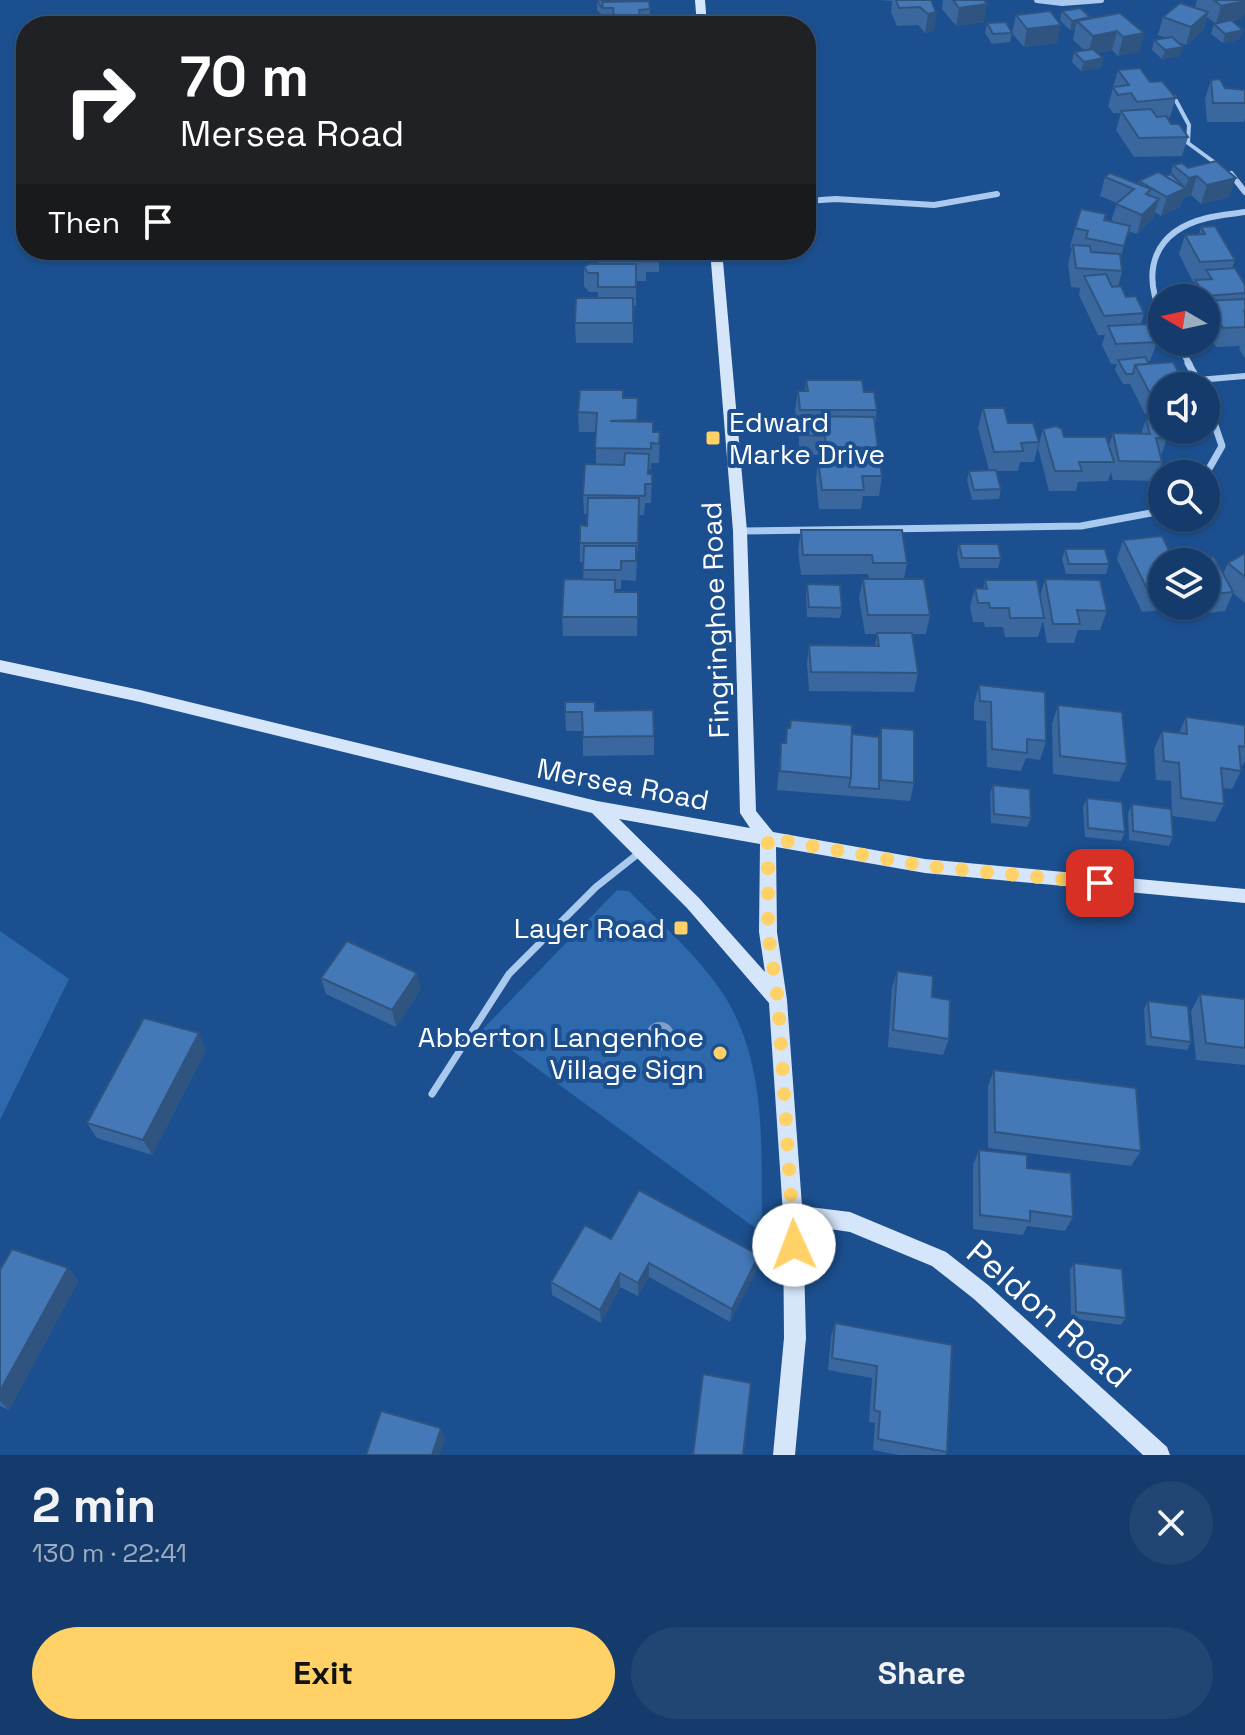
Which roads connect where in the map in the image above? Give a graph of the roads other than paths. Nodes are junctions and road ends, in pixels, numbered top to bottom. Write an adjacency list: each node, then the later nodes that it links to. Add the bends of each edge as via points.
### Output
1 (1037, 0): 2 (street)
2 (1101, 0)
3 (1174, 97): 4 (lane, via 1189,125 1186,138 1191,148)
4 (1231, 174): 5 (street)
5 (1245, 192)
6 (997, 194): 7 (street, via 934,205)
7 (816, 200)
8 (1245, 212): 10 (street, via 1202,219 1157,248)
9 (717, 260): 16 (street, Fingringhoe Road)
10 (1150, 284)
11 (1245, 376): 12 (lane)
12 (1220, 380)
13 (1220, 440): 14 (street)
14 (1214, 460)
15 (1148, 514): 16 (street, via 1081,526)
16 (740, 531): 19 (street, Fingringhoe Road, via 748,813)
17 (0, 666): 18 (street, Mersea Road)
18 (597, 808): 19 (street, Mersea Road); 20 (street)
19 (768, 838): 21 (street, Mersea Road, via 925,866); 22 (street, via 768,932)
20 (641, 852): 22 (street); 23 (lane, via 596,887 509,974)
21 (1245, 896)
22 (778, 1000): 24 (street)
23 (432, 1094)
24 (793, 1214): 25 (street, via 795,1338); 26 (street, Peldon Road, via 850,1222 939,1259)
25 (784, 1455)
26 (1159, 1455)

